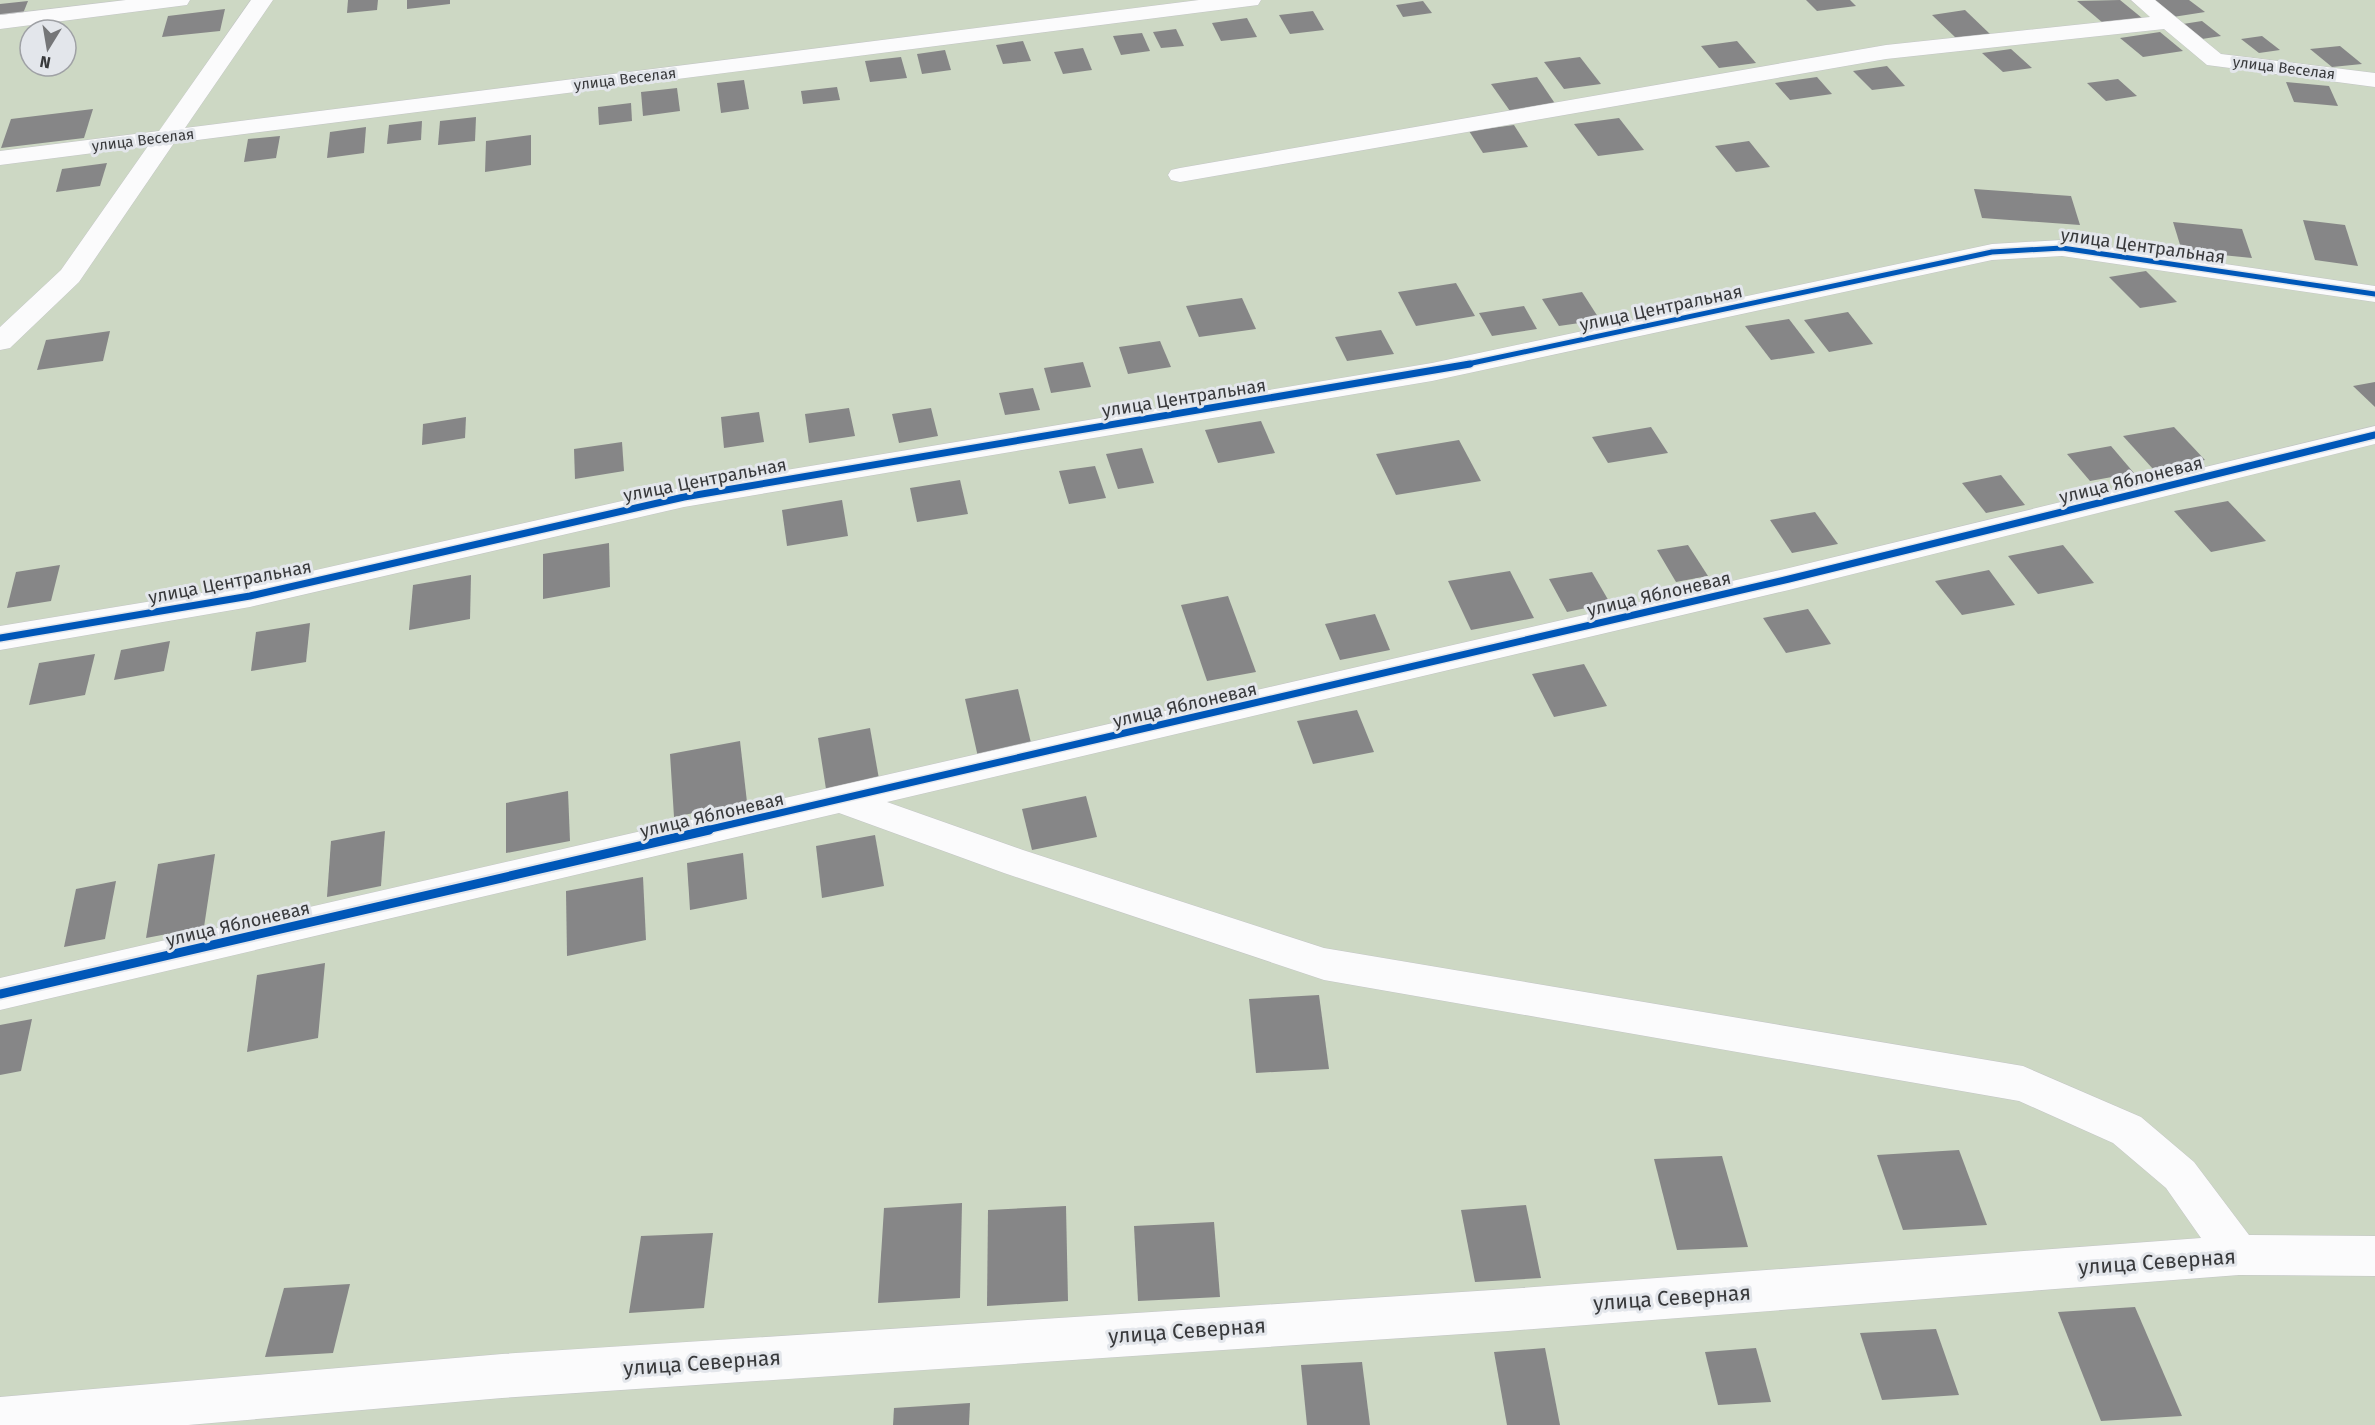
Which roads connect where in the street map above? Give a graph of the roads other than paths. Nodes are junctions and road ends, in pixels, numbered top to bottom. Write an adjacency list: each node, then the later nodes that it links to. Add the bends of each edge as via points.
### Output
1 (179, 0): 5 (street)
2 (262, 0): 8 (street)
3 (1250, 0): 8 (street, улица Веселая)
4 (2142, 0): 6 (street, улица Веселая)
5 (0, 22)
6 (2169, 22): 7 (street, улица Веселая, via 2215,60); 10 (street, via 1886,52)
7 (2375, 80)
8 (167, 136): 9 (street, улица Веселая); 12 (street, via 70,276)
9 (0, 158)
10 (1180, 175)
11 (2375, 294): 14 (street, улица Центральная, via 2062,248 1992,252 1432,372 684,497 250,596)
12 (0, 342)
13 (2375, 435): 15 (street, улица Яблоневая, via 1790,579)
14 (0, 638)
15 (842, 800): 16 (street, улица Яблоневая); 17 (street, via 1017,863 1324,964 2023,1084 2127,1130 2180,1176)
16 (0, 994)
17 (2239, 1255): 18 (street, улица Северная); 19 (street, улица Северная, via 1508,1310 502,1376)
18 (2375, 1256)
19 (0, 1419)

